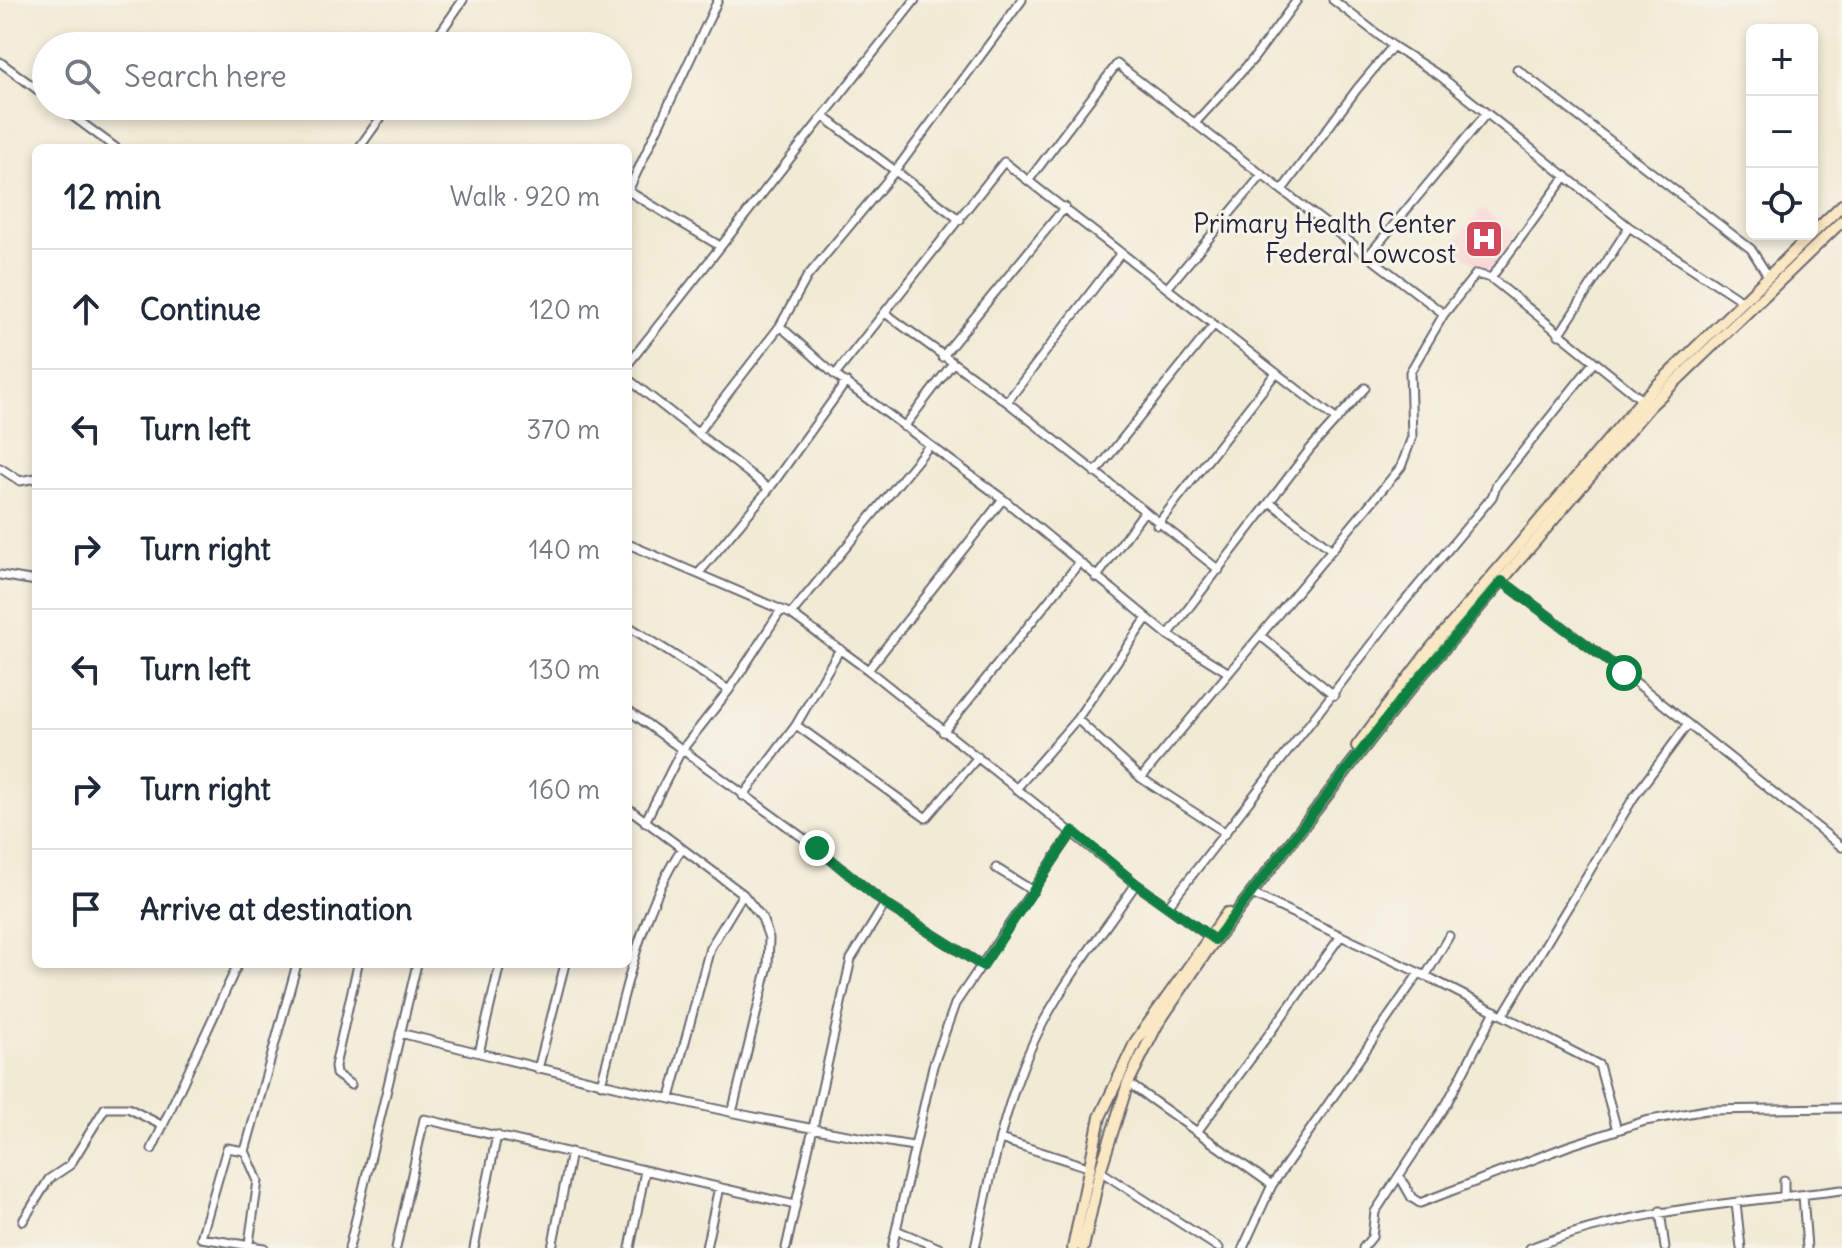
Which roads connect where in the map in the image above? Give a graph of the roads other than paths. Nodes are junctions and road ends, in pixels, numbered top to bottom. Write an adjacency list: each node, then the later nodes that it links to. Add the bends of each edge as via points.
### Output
1 (463, 0): 7 (street)
2 (718, 0): 23 (street)
3 (915, 0): 13 (street)
4 (1022, 0): 19 (street)
5 (1297, 0): 16 (street)
6 (1333, 0): 8 (street)
7 (441, 32)
8 (1393, 46): 12 (street); 24 (street)
9 (0, 62): 11 (street)
10 (1517, 69): 36 (street, via 1751,249)
11 (32, 86)
12 (1486, 114): 21 (street); 35 (street)
13 (823, 116): 19 (street); 33 (street)
14 (78, 120): 17 (street)
15 (379, 120): 18 (street)
16 (1195, 123): 20 (street); 22 (street, via 1117,64)
17 (111, 144)
18 (362, 144)
19 (896, 170): 28 (street); 42 (street, via 807,277)
20 (1262, 175): 24 (street); 38 (street)
21 (1566, 176): 30 (street); 37 (street)
22 (1029, 180): 27 (street); 28 (street, via 1004,162)
23 (632, 183)
24 (1282, 190): 35 (street)
25 (632, 193): 33 (street)
26 (1842, 205): 31 (street)
27 (1065, 207): 34 (street); 45 (street)
28 (960, 220): 40 (street)
29 (1842, 221): 76 (street, via 1649,407)
30 (1629, 227): 39 (street); 44 (street)
31 (1818, 228)
32 (1806, 240): 36 (street)
33 (720, 246): 46 (street)
34 (1121, 253): 38 (street); 55 (street)
35 (1368, 256): 41 (street)
36 (1768, 276): 39 (street)
37 (1491, 278): 41 (street, via 1476,274); 44 (street)
38 (1168, 287): 43 (street)
39 (1741, 300): 54 (street)
40 (885, 313): 45 (street); 50 (street)
41 (1444, 314): 69 (street, via 1410,372 1412,437 1401,467)
42 (780, 326): 50 (street); 58 (street)
43 (1213, 326): 49 (street); 61 (street)
44 (1559, 335): 47 (street)
45 (942, 357): 48 (street)
46 (632, 359)
47 (1594, 362): 54 (street); 87 (street)
48 (952, 364): 55 (street); 57 (street)
49 (1275, 374): 56 (street); 67 (street)
50 (835, 375): 52 (street)
51 (632, 382): 58 (street)
52 (846, 382): 57 (street); 63 (street)
53 (1365, 388): 56 (street)
54 (1642, 400): 113 (street, via 1431,648)
55 (1007, 402): 61 (street)
56 (1337, 420): 65 (street)
57 (904, 427): 59 (street)
58 (698, 432): 63 (street)
59 (929, 446): 64 (street); 78 (street)
60 (0, 468): 62 (street, via 20,481)
61 (1095, 473): 66 (street)
62 (32, 479)
63 (769, 489): 72 (street)
64 (1003, 499): 70 (street); 84 (street)
65 (1270, 502): 69 (street); 71 (street)
66 (1144, 512): 67 (street); 74 (street)
67 (1157, 525): 71 (street)
68 (632, 546): 72 (street)
69 (1332, 550): 82 (street)
70 (1079, 563): 74 (street); 92 (street)
71 (1219, 570): 81 (street)
72 (698, 574): 77 (street)
73 (0, 575): 75 (street)
74 (1096, 578): 79 (street)
75 (32, 580)
76 (1502, 581): 90 (street); 107 (street, via 1403,697)
77 (781, 610): 78 (street); 86 (street)
78 (791, 614): 83 (street)
79 (1147, 618): 81 (street); 89 (street)
80 (632, 629): 86 (street)
81 (1168, 635): 85 (street)
82 (1262, 637): 85 (street); 87 (street)
83 (840, 649): 84 (street); 91 (street)
84 (868, 670): 92 (street)
85 (1229, 673): 95 (street)
86 (729, 690): 93 (street)
87 (1334, 695): 101 (street)
88 (632, 713): 93 (street)
89 (1077, 719): 95 (street); 96 (street)
90 (1688, 724): 102 (street); 123 (street, via 1634,797)
91 (796, 725): 94 (street, via 926,818); 97 (street)
92 (943, 732): 94 (street)
93 (681, 751): 97 (street); 99 (street)
94 (978, 757): 96 (street)
95 (1141, 778): 101 (street)
96 (1016, 789): 100 (street)
97 (743, 796): 109 (street)
98 (632, 812): 99 (street)
99 (645, 822): 103 (street)
100 (1073, 831): 105 (street); 106 (street)
101 (1226, 833): 110 (street)
102 (1842, 847)
103 (682, 848): 108 (street); 128 (street, via 648,915)
104 (996, 868): 106 (street)
105 (1136, 884): 110 (street); 138 (street, via 1044,1021)
106 (1033, 891): 114 (street)
107 (1250, 893): 111 (street); 113 (street)
108 (743, 894): 130 (street, via 710,948); 132 (street, via 762,918 769,938 768,966)
109 (885, 904): 114 (street); 134 (street, via 851,959)
110 (1168, 906): 113 (street)
111 (1341, 936): 121 (street); 136 (street)
112 (1449, 936): 121 (street, via 1426,975)
113 (1212, 938): 127 (street); 143 (street, via 1136,1041 1100,1117)
114 (983, 966): 139 (street, via 955,1004)
115 (236, 968): 133 (street)
116 (296, 968): 141 (street)
117 (357, 968): 129 (street, via 335,1066 336,1074)
118 (416, 968): 124 (street)
119 (499, 968): 125 (street)
120 (564, 968): 126 (street)
121 (1419, 973): 122 (street); 147 (street)
122 (1495, 1011): 123 (street); 145 (street, via 1447,1103)
123 (1503, 1015): 135 (street, via 1599,1065)
124 (400, 1033): 125 (street); 159 (street)
125 (479, 1053): 126 (street)
126 (538, 1069): 128 (street)
127 (1128, 1083): 136 (street); 143 (street)
128 (601, 1084): 130 (street)
129 (351, 1085)
130 (670, 1098): 132 (street)
131 (1842, 1108): 135 (street, via 1706,1110)
132 (732, 1113): 134 (street)
133 (163, 1126): 140 (street); 155 (street, via 128,1108 105,1108 70,1165 49,1179)
134 (812, 1130): 139 (street); 153 (street)
135 (1617, 1130): 145 (street, via 1420,1203)
136 (1197, 1132): 147 (street)
137 (497, 1135): 142 (street); 160 (street, via 424,1119); 161 (street)
138 (1000, 1139): 143 (street); 168 (street)
139 (913, 1146): 156 (street)
140 (152, 1149)
141 (245, 1151): 157 (street, via 258,1181); 157 (street, via 227,1148 201,1238)
142 (571, 1152): 144 (street); 162 (street)
143 (1096, 1170): 169 (street); 170 (street); 171 (street)
144 (645, 1171): 148 (street); 163 (street)
145 (1400, 1177): 173 (street, via 1375,1212 1372,1237)
146 (1784, 1180): 151 (street)
147 (1272, 1185): 172 (street)
148 (719, 1187): 153 (street); 164 (street)
149 (1842, 1190): 150 (street)
150 (1803, 1195): 151 (street); 177 (street)
151 (1784, 1197): 152 (street)
152 (1736, 1203): 154 (street); 176 (street)
153 (795, 1205): 165 (street)
154 (1660, 1211): 174 (street); 175 (street)
155 (23, 1221)
156 (896, 1230): 166 (street); 167 (street)
157 (249, 1243): 158 (street)
158 (264, 1248)
159 (349, 1248)
160 (396, 1248)
161 (474, 1248)
162 (552, 1248)
163 (630, 1248)
164 (706, 1248)
165 (786, 1248)
166 (892, 1248)
167 (939, 1248)
168 (975, 1248)
169 (1073, 1248)
170 (1083, 1248)
171 (1219, 1248)
172 (1243, 1248)
173 (1363, 1248)
174 (1530, 1248)
175 (1665, 1248)
176 (1741, 1248)
177 (1807, 1248)

